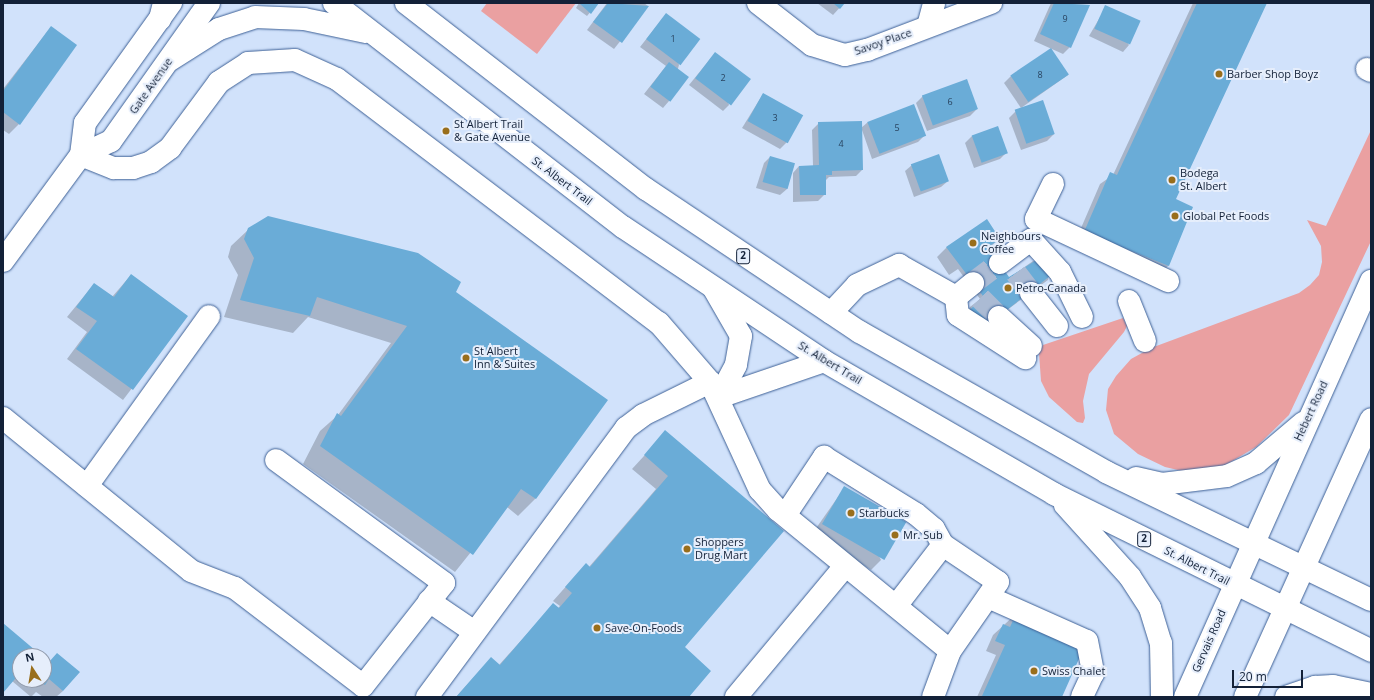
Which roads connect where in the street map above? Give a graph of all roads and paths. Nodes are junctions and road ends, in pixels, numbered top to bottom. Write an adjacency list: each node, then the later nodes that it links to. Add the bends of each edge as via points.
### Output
1 (209, 3): 10 (main road, Gate Avenue)
2 (334, 3): 9 (main road, St. Albert Trail / 2)
3 (406, 3): 20 (main road, 2, via 646,189)
4 (758, 3): 8 (main road, Savoy Place, via 812,45 833,54 866,50)
5 (934, 3): 8 (main road)
6 (990, 3): 8 (main road, Savoy Place)
7 (165, 8): 11 (main road, Gate Avenue, via 85,123)
8 (928, 26)
9 (370, 32): 10 (main road, via 304,19 255,17 219,29); 17 (main road, St. Albert Trail / 2, via 623,227)
10 (170, 60): 11 (main road, Gate Avenue, via 112,141)
11 (81, 155): 13 (main road, Gate Avenue); 27 (main road, via 114,168 141,166 170,148 219,82 234,70 262,60 280,59 306,63 337,79 644,309)
12 (1053, 184): 15 (main road, via 1036,219)
13 (3, 261)
14 (1007, 265): 23 (main road, via 1030,240 1060,272)
15 (1168, 281)
16 (1371, 282): 30 (main road, Hebert Road)
17 (714, 289): 26 (main road, St. Albert Trail / 2); 27 (main road, via 740,336 736,365)
18 (1031, 293): 24 (main road)
19 (1129, 301): 25 (main road)
20 (831, 313): 22 (main road, via 857,285 899,266 970,291 958,314 1028,352); 32 (main road, 2, via 998,414)
21 (209, 316): 33 (main road)
22 (999, 317)
23 (1082, 317)
24 (1057, 326)
25 (1145, 341)
26 (824, 361): 27 (main road); 34 (main road, St. Albert Trail / 2)
27 (714, 390): 35 (main road, via 754,480); 46 (main road, via 643,414 626,428)
28 (3, 418): 33 (main road)
29 (1371, 419): 39 (main road)
30 (1307, 420): 32 (main road, via 1256,463 1214,480 1162,484); 36 (main road, Hebert Road)
31 (276, 460): 43 (main road, via 444,583)
32 (1106, 472): 36 (main road, 2)
33 (87, 486): 43 (main road, via 191,571 235,588 363,686)
34 (1054, 494): 40 (main road, St. Albert Trail / 2); 54 (main road, via 1130,577 1150,608 1162,649)
35 (786, 514): 37 (main road, via 824,457 916,514 934,530); 38 (main road)
36 (1253, 542): 39 (main road, 2); 40 (main road, Hebert Road)
37 (942, 545): 41 (main road, via 998,582); 44 (main road)
38 (846, 566): 44 (main road); 51 (main road)
39 (1304, 568): 42 (main road, 2); 45 (main road)
40 (1234, 585): 45 (main road, St. Albert Trail / 2); 55 (main road, Gervais Road)
41 (988, 597): 47 (main road); 53 (main road, via 1087,641 1093,672)
42 (1371, 600)
43 (429, 601): 46 (main road)
44 (896, 606): 47 (main road)
45 (1284, 610): 48 (main road, St. Albert Trail / 2); 56 (main road)
46 (473, 632): 50 (main road)
47 (950, 651): 52 (main road)
48 (1371, 651)
49 (1371, 694): 57 (main road, via 1334,686 1315,687)
50 (427, 697)
51 (736, 697)
52 (934, 697)
53 (1082, 697)
54 (1162, 697)
55 (1185, 697)
56 (1245, 697)
57 (1286, 697)

